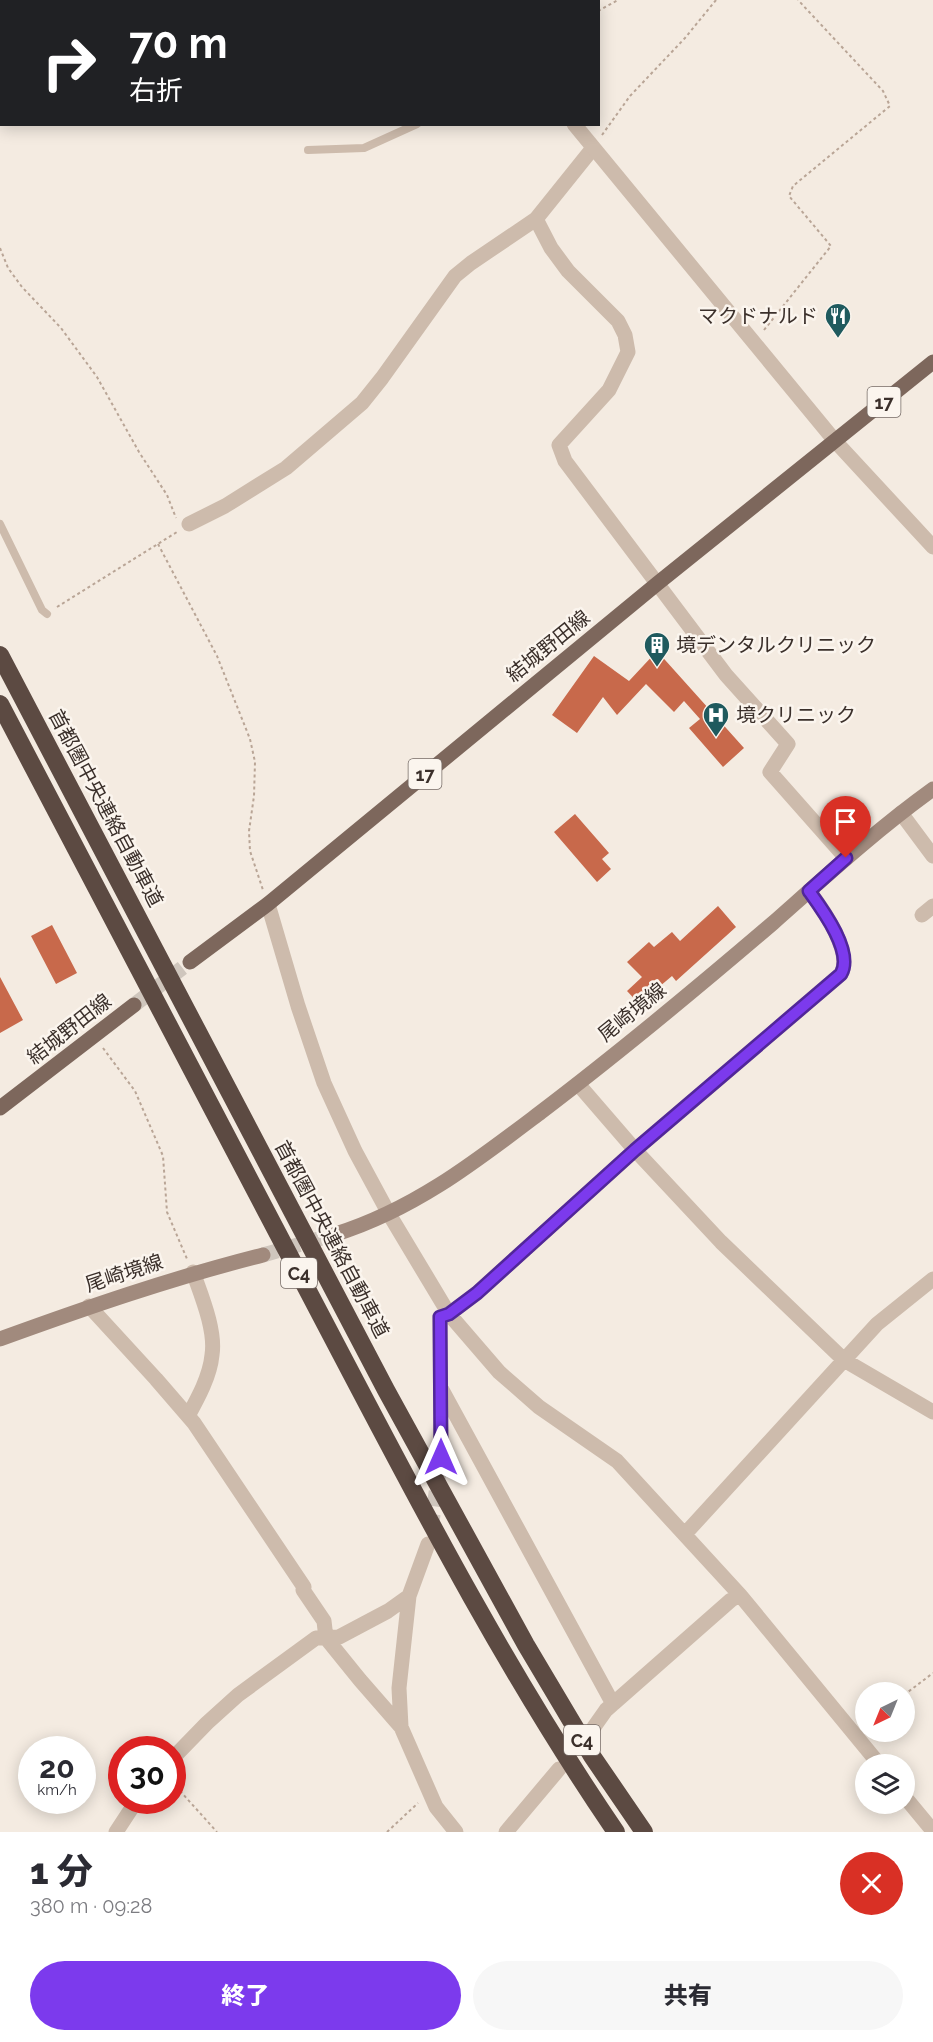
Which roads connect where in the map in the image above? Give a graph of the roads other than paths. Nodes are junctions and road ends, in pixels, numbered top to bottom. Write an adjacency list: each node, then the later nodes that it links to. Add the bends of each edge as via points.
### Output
1 (413, 126): 4 (lane, via 364,148)
2 (576, 126): 3 (street)
3 (593, 148): 5 (street); 7 (street)
4 (308, 150)
5 (536, 219): 8 (street, via 455,276 362,404 286,468 225,506); 11 (street, via 568,271 618,321 628,352 609,390 559,445 565,461)
6 (933, 362): 7 (main road, 結城野田線 / 17)
7 (835, 441): 10 (street); 11 (main road, 結城野田線 / 17)
8 (183, 522)
9 (0, 524): 12 (lane)
10 (933, 547)
11 (658, 583): 18 (street, via 726,675 788,744 770,772); 20 (main road, 結城野田線 / 17)
12 (46, 614)
13 (0, 655): 57 (highway, 首都圏中央連絡自動車道 / C4, via 386,1390 526,1645 592,1756)
14 (0, 704): 56 (highway, C4, via 479,1611)
15 (933, 789): 16 (main road, 尾崎境線)
16 (901, 813): 17 (street); 18 (main road, 尾崎境線)
17 (933, 856)
18 (846, 858): 19 (main road, 尾崎境線)
19 (809, 891): 23 (main road, 尾崎境線); 25 (street, via 843,950 841,974)
20 (268, 904): 21 (main road, 結城野田線 / 17); 26 (street, via 324,1083)
21 (190, 962)
22 (134, 1005): 24 (main road, 結城野田線)
23 (578, 1083): 25 (street); 26 (main road, 尾崎境線, via 462,1171)
24 (0, 1108)
25 (635, 1150): 32 (street); 34 (street, via 721,1242)
26 (389, 1214): 27 (main road, 尾崎境線); 32 (street)
27 (336, 1234)
28 (263, 1255): 29 (main road, 尾崎境線)
29 (193, 1272): 31 (main road, 尾崎境線); 37 (street, via 209,1322 213,1354 202,1390)
30 (933, 1279): 34 (street, via 877,1324)
31 (89, 1306): 33 (main road, 尾崎境線); 37 (street)
32 (449, 1314): 35 (street, via 440,1317); 39 (street, via 499,1372 539,1407 617,1461)
33 (0, 1339)
34 (844, 1360): 36 (street); 39 (street)
35 (440, 1387): 38 (street); 44 (street)
36 (933, 1412)
37 (188, 1416): 43 (street, via 304,1587 324,1621)
38 (441, 1457)
39 (685, 1534): 41 (street)
40 (428, 1544): 42 (street)
41 (740, 1595): 44 (street); 48 (street)
42 (409, 1596): 43 (street, via 339,1637); 45 (street, via 399,1688)
43 (326, 1638): 45 (street); 47 (street, via 316,1638 238,1695)
44 (613, 1704): 46 (street)
45 (401, 1727): 54 (street, via 436,1807)
46 (594, 1727)
47 (186, 1745)
48 (871, 1754)
49 (559, 1769): 55 (street)
50 (915, 1809): 52 (street)
51 (128, 1814): 53 (street)
52 (933, 1831)
53 (116, 1832)
54 (456, 1832)
55 (506, 1832)
56 (615, 1832)
57 (644, 1832)

